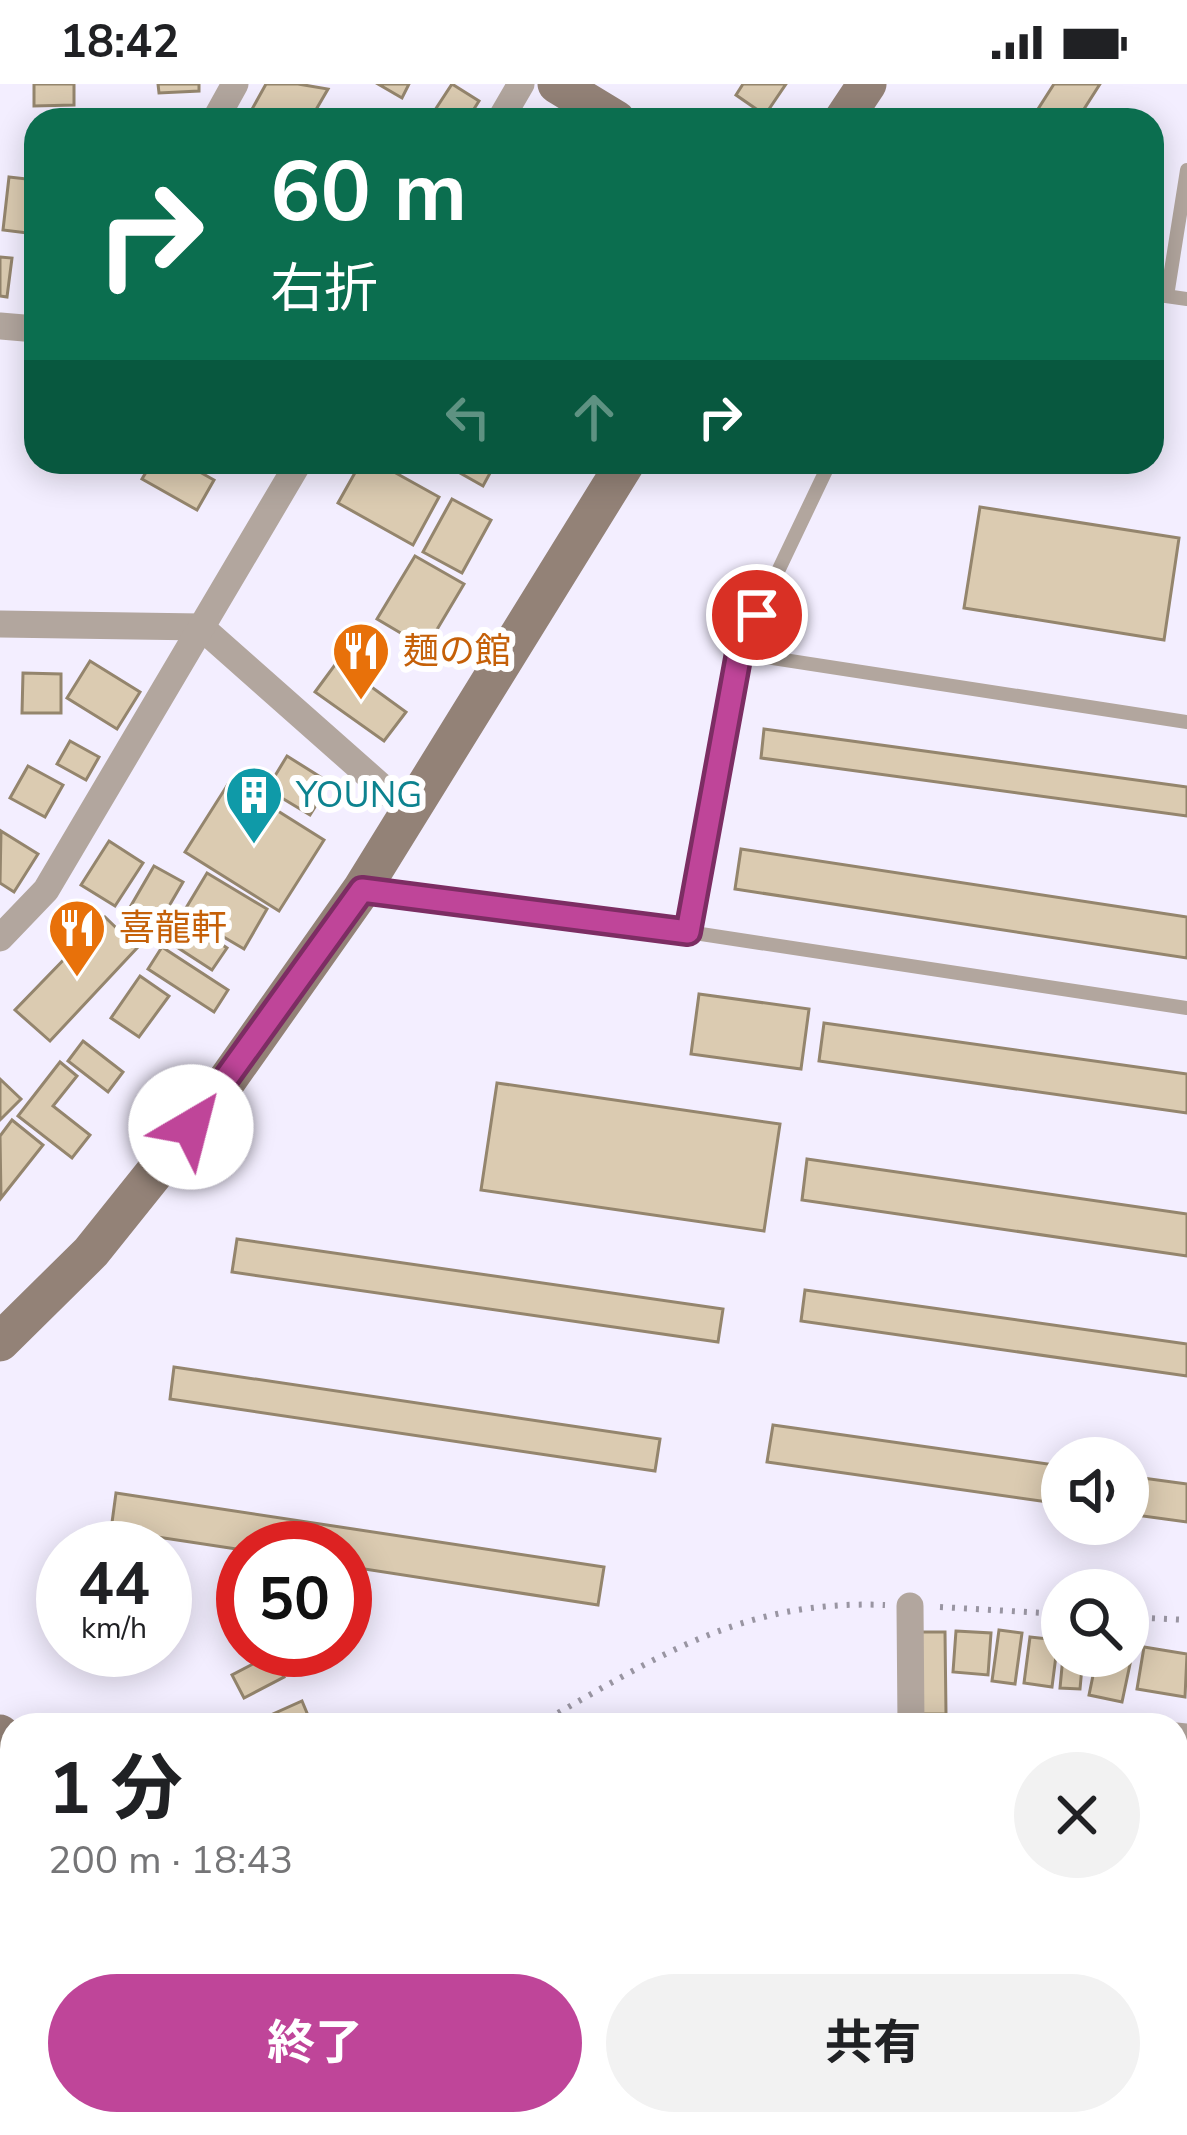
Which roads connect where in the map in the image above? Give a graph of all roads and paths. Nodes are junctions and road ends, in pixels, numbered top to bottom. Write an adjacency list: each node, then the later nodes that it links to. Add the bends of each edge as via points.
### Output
1 (557, 84): 2 (main road)
2 (596, 108)
3 (1187, 170): 4 (lane)
4 (1164, 276)
5 (292, 474): 9 (street)
6 (619, 474): 12 (main road)
7 (824, 474): 10 (lane)
8 (0, 624): 9 (street)
9 (201, 627): 12 (street); 15 (street, via 46,890)
10 (739, 653): 11 (lane); 14 (lane)
11 (1187, 722)
12 (410, 812): 13 (main road)
13 (362, 890): 14 (lane); 17 (main road, via 105,1235)
14 (688, 932): 16 (lane)
15 (0, 938)
16 (1187, 1008)
17 (0, 1342)
18 (910, 1606): 19 (path); 22 (path, via 797,1610 714,1630); 23 (street)
19 (1041, 1612)
20 (1149, 1618): 21 (path)
21 (1187, 1620)
22 (559, 1713)
23 (910, 1713)

